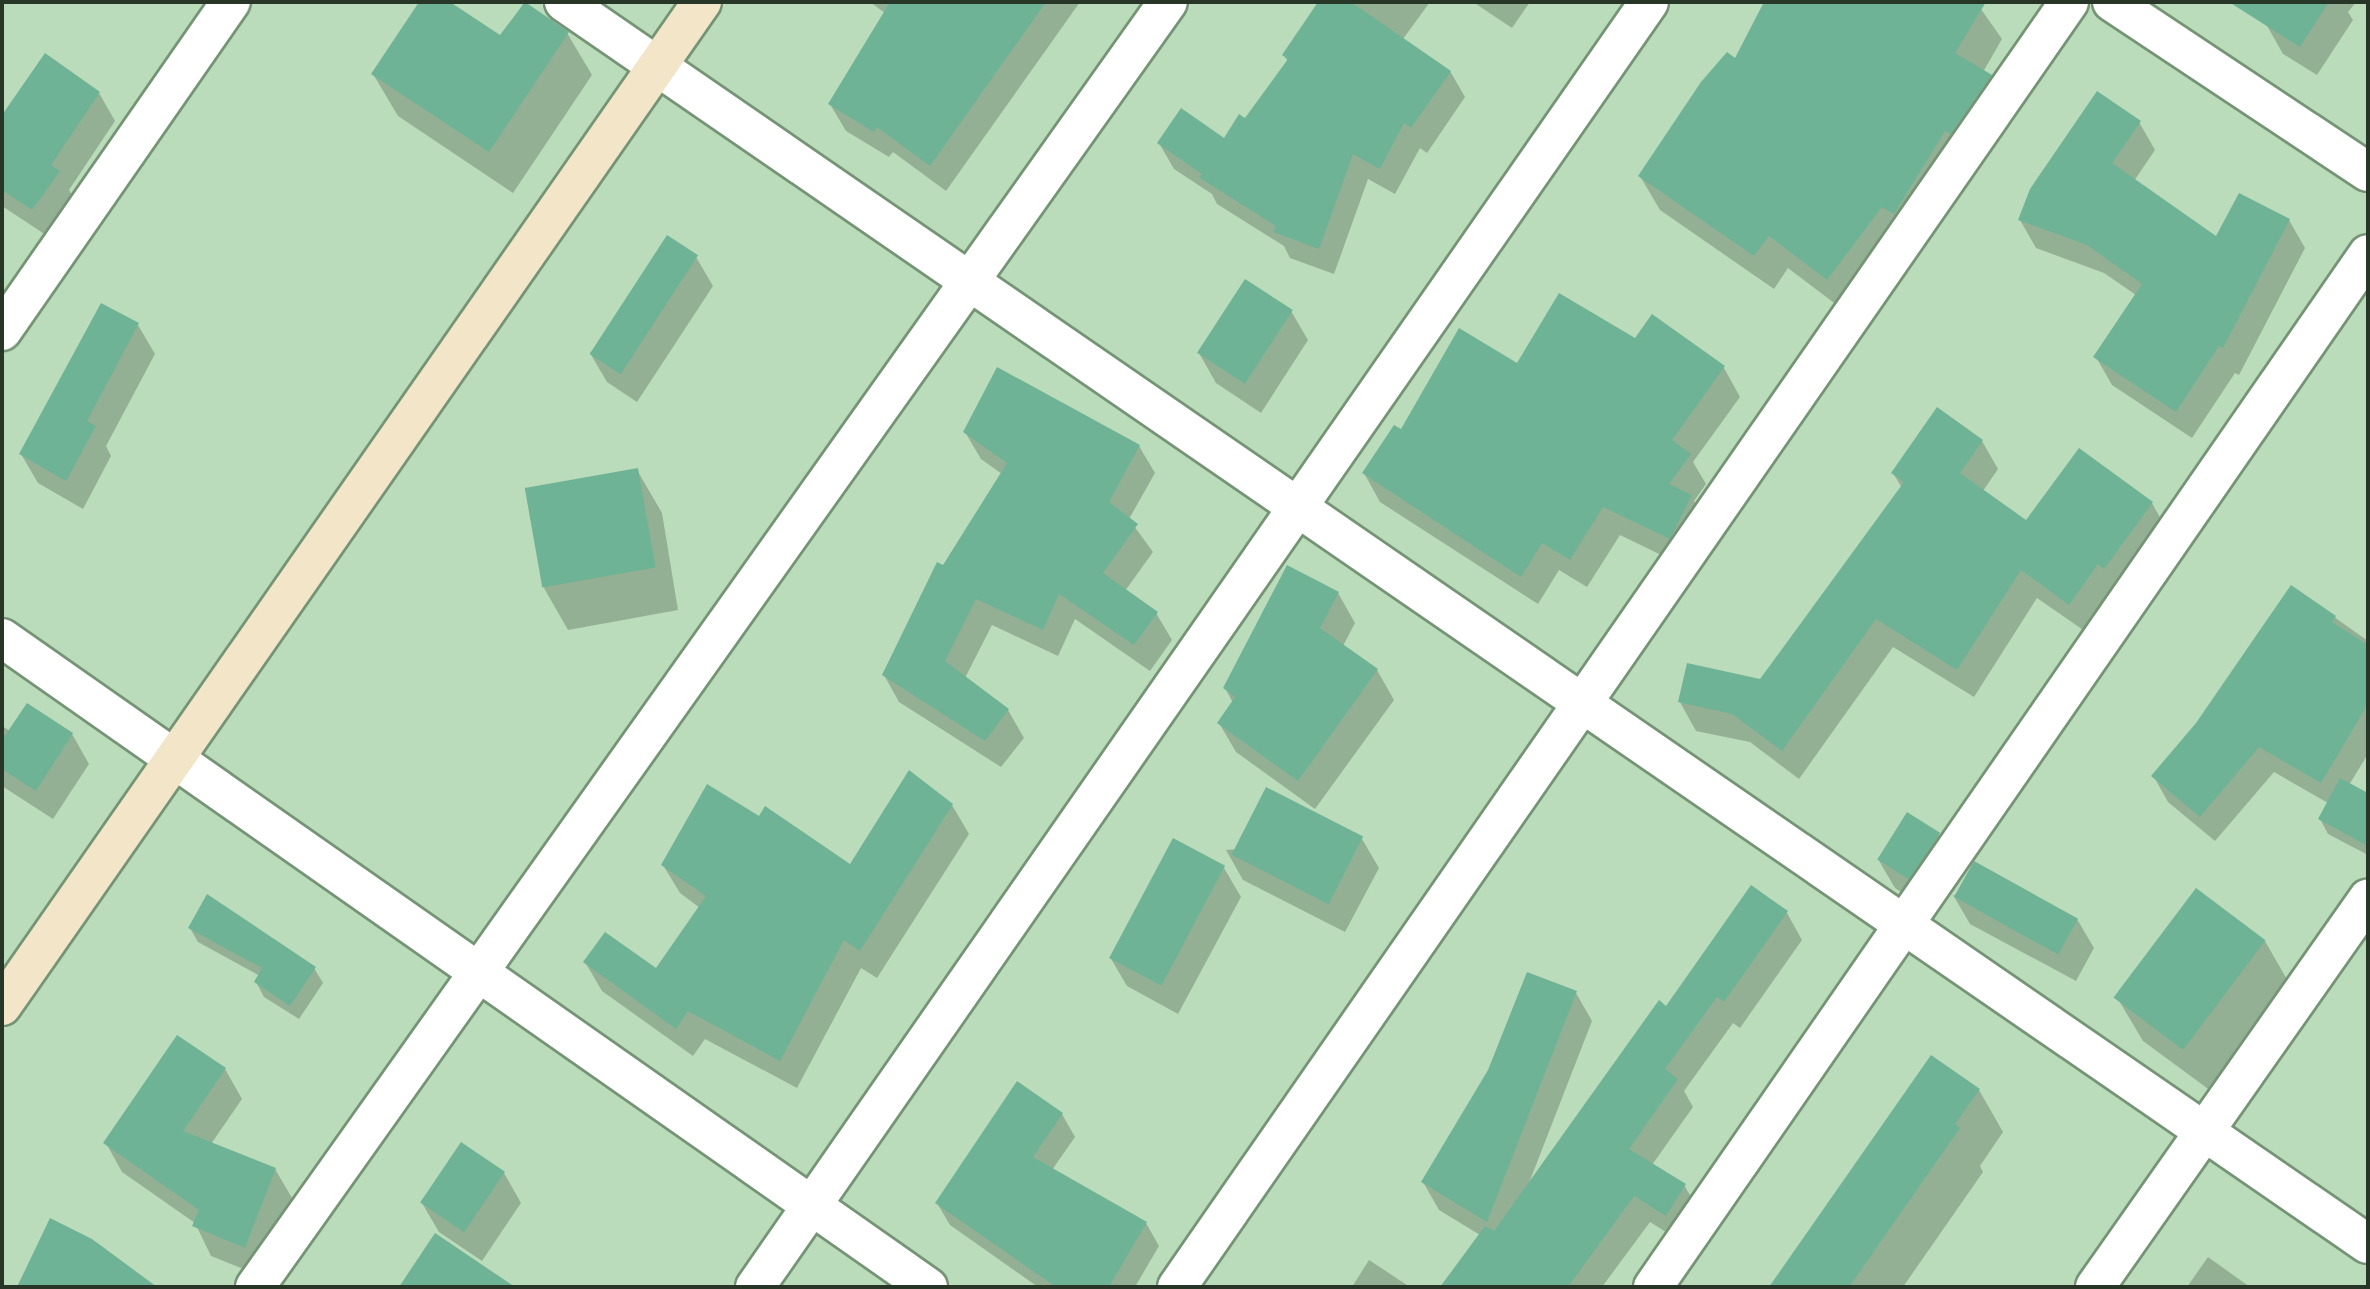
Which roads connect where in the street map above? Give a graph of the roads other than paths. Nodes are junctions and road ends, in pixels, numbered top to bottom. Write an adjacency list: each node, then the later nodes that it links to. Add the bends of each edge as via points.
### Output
1 (231, 2): 12 (street)
2 (564, 2): 8 (street)
3 (702, 2): 8 (main road)
4 (1168, 2): 11 (street)
5 (1649, 2): 13 (street)
6 (2069, 2): 15 (street)
7 (2112, 2): 9 (street)
8 (656, 67): 11 (street); 16 (main road)
9 (2368, 173)
10 (2368, 254): 18 (street)
11 (969, 282): 13 (street); 19 (street)
12 (2, 331)
13 (1297, 507): 15 (street); 22 (street)
14 (2, 638): 16 (street)
15 (1583, 704): 18 (street); 27 (street)
16 (174, 759): 19 (street); 20 (main road)
17 (2368, 898): 21 (street)
18 (1904, 925): 21 (street); 28 (street)
19 (479, 972): 22 (street); 24 (street)
20 (2, 1006)
21 (2205, 1131): 23 (street); 29 (street)
22 (811, 1206): 25 (street); 26 (street)
23 (2368, 1244)
24 (255, 1287)
25 (755, 1287)
26 (928, 1287)
27 (1177, 1287)
28 (1653, 1287)
29 (2095, 1287)

